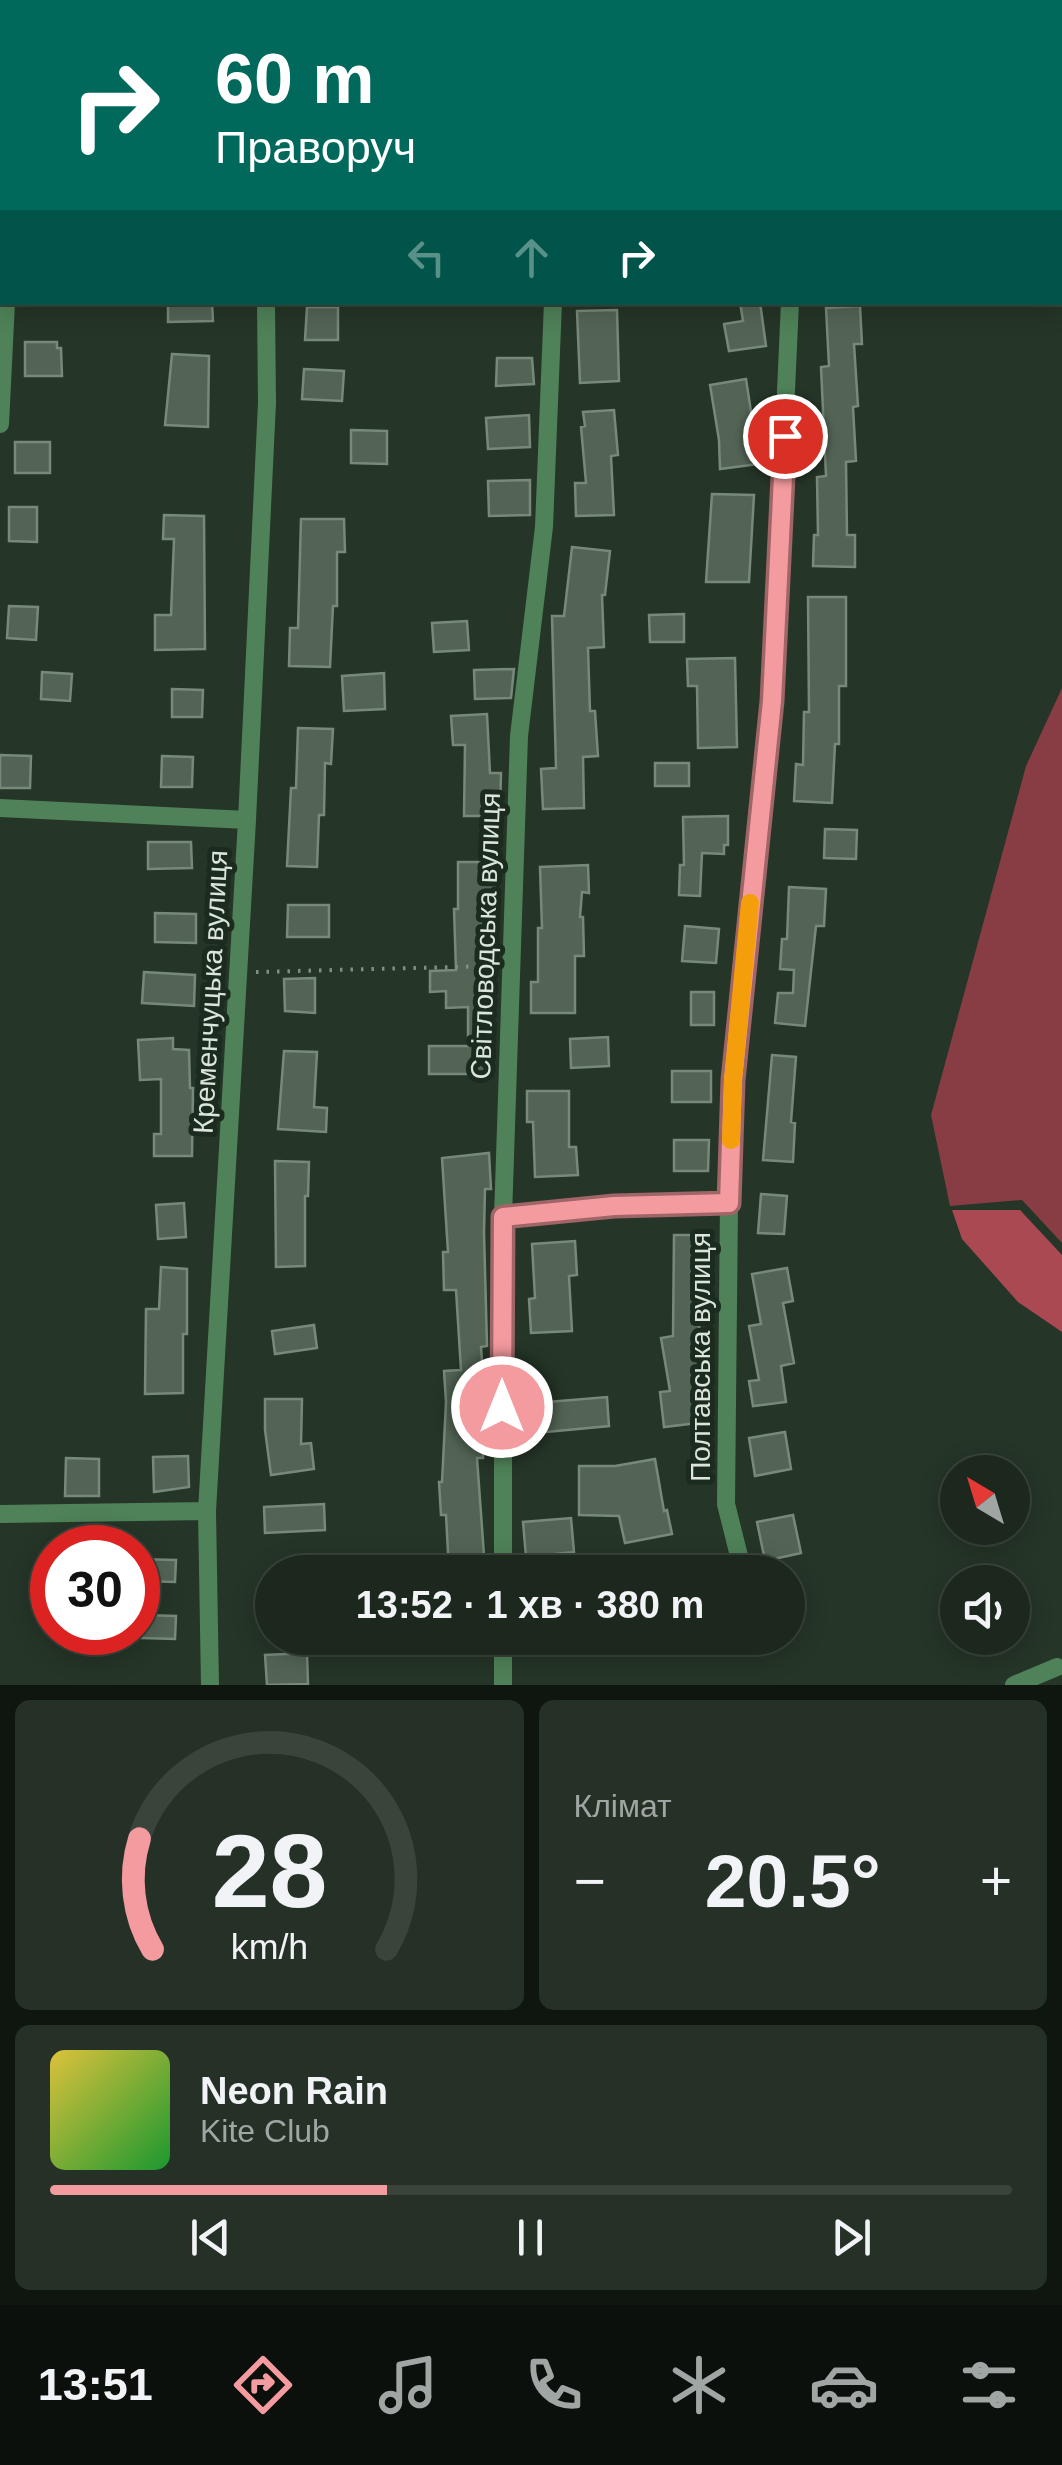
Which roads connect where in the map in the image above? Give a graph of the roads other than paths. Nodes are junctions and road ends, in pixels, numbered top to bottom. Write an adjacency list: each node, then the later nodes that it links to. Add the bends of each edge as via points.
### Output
1 (6, 305): 5 (street)
2 (266, 305): 7 (street, Кременчуцька вулиця)
3 (553, 305): 9 (street, Світловодська вулиця, via 544,527 519,736)
4 (790, 305): 8 (street, Полтавська вулиця, via 772,701 733,1080)
5 (0, 424)
6 (0, 808): 7 (street)
7 (247, 820): 10 (street, Кременчуцька вулиця)
8 (729, 1203): 9 (street); 13 (street, Полтавська вулиця, via 726,1504)
9 (503, 1217): 12 (street, Світловодська вулиця)
10 (207, 1512): 11 (street); 15 (street, Кременчуцька вулиця)
11 (0, 1514)
12 (503, 1555)
13 (739, 1555)
14 (1057, 1667): 16 (street)
15 (210, 1685)
16 (1014, 1685)

